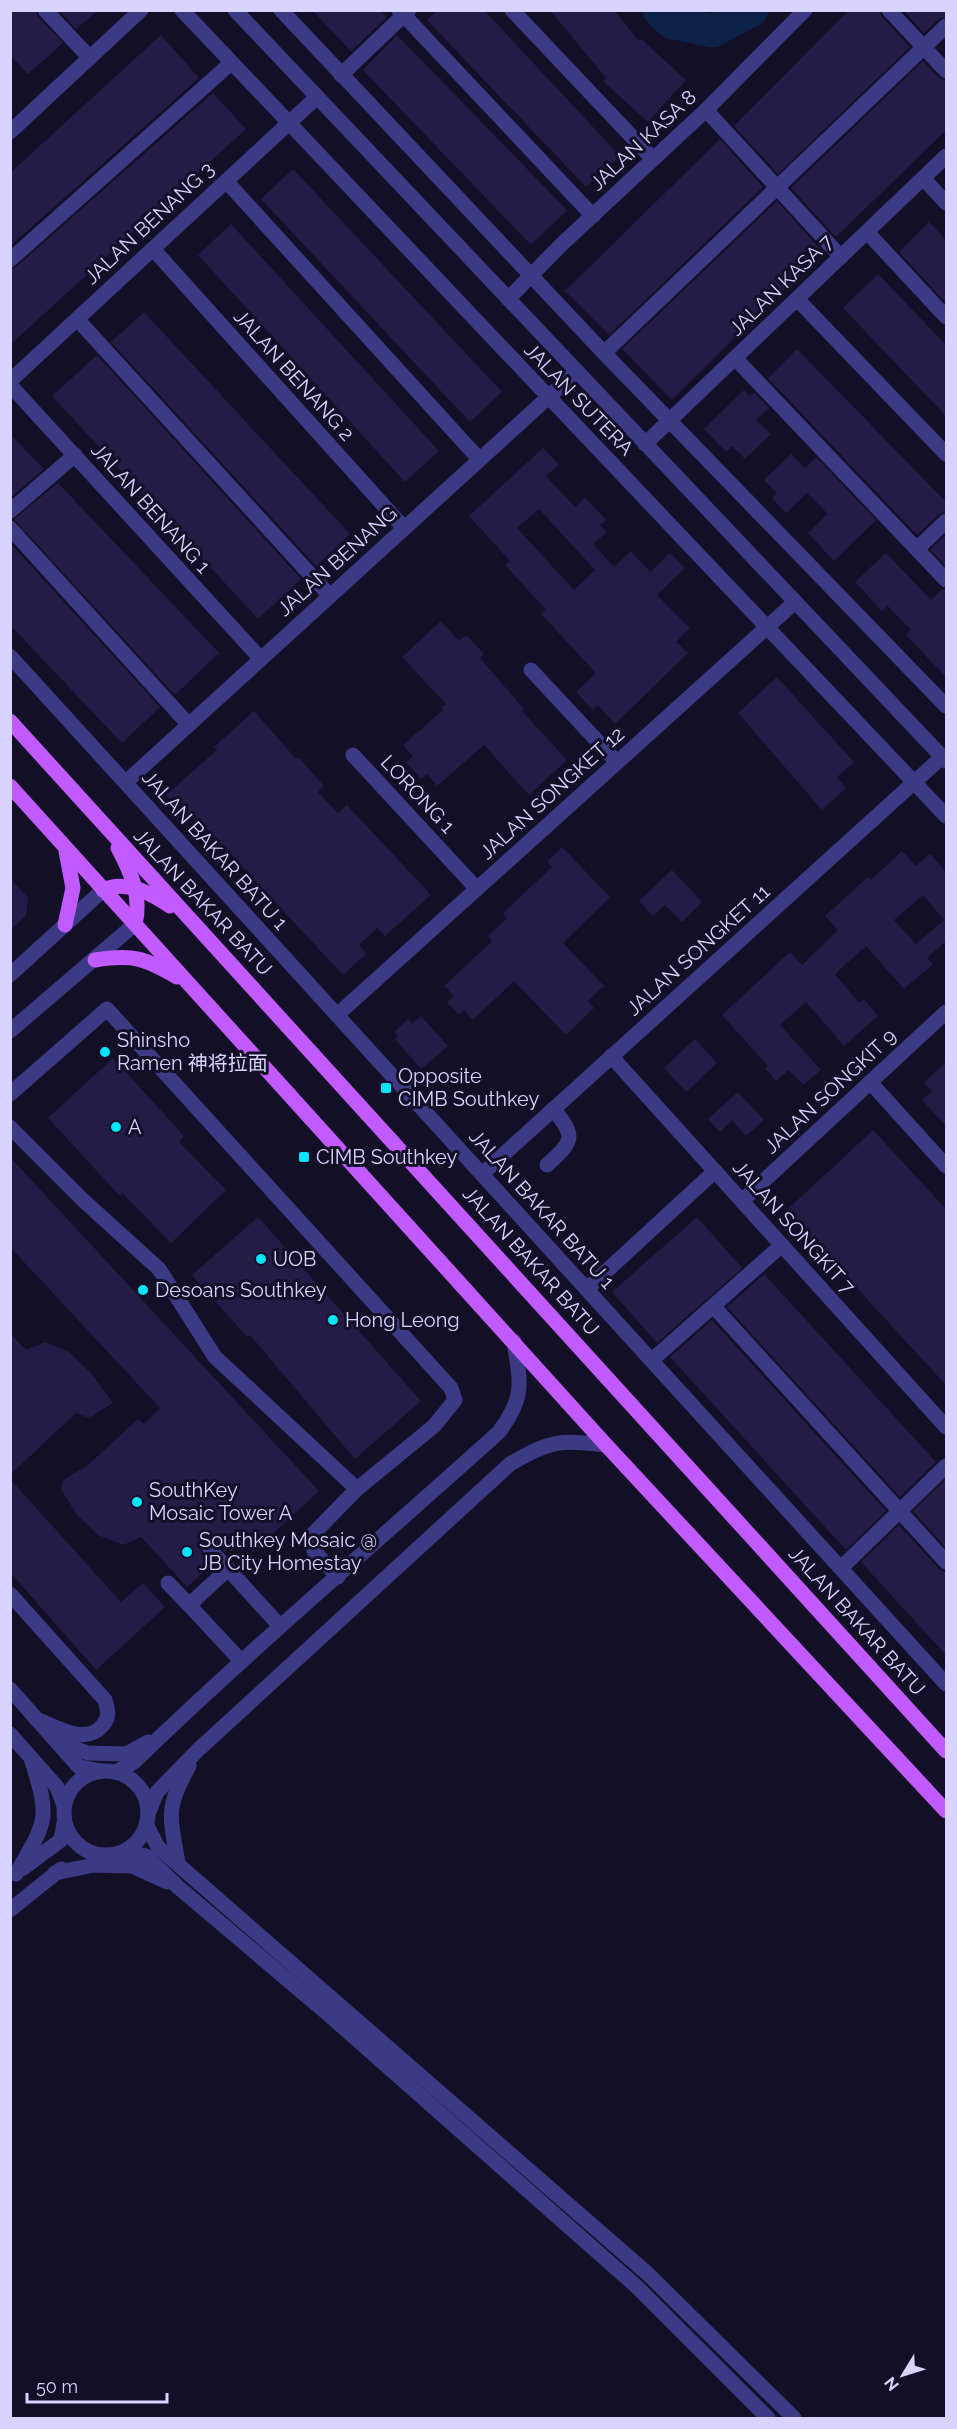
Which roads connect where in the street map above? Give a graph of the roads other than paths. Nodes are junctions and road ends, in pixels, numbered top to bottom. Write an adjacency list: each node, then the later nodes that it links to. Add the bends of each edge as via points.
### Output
1 (45, 10): 12 (street)
2 (141, 10): 12 (street)
3 (182, 10): 13 (street, JALAN SUTERA)
4 (235, 10): 16 (street, JALAN SUTERA)
5 (281, 10): 15 (street)
6 (512, 10): 21 (street)
7 (805, 10): 17 (street, JALAN KASA 8)
8 (889, 10): 11 (street)
9 (404, 12): 15 (street); 26 (street)
10 (946, 26): 11 (street)
11 (924, 47): 14 (street); 24 (street)
12 (90, 58): 18 (street)
13 (231, 63): 19 (street, JALAN SUTERA); 30 (street)
14 (946, 71)
15 (341, 75): 31 (street)
16 (317, 97): 19 (street, JALAN BENANG 3); 32 (street, JALAN SUTERA)
17 (706, 110): 21 (street, JALAN KASA 8); 24 (street)
18 (13, 124)
19 (288, 124): 23 (street, JALAN BENANG 3); 40 (street, JALAN SUTERA)
20 (946, 156): 22 (street, JALAN KASA 7)
21 (653, 159): 26 (street, JALAN KASA 8)
22 (923, 178): 25 (street); 27 (street, JALAN KASA 7)
23 (226, 181): 28 (street, JALAN BENANG 3); 45 (street)
24 (777, 187): 29 (street); 36 (street)
25 (946, 203)
26 (593, 216): 31 (street, JALAN KASA 8)
27 (867, 232): 29 (street, JALAN KASA 7); 34 (street)
28 (153, 249): 35 (street, JALAN BENANG 3); 49 (street, JALAN BENANG 2)
29 (841, 256): 33 (street, JALAN KASA 7)
30 (10, 260)
31 (532, 274): 32 (street, JALAN KASA 8); 36 (street)
32 (508, 299): 38 (street, JALAN SUTERA)
33 (797, 299): 37 (street, JALAN KASA 7); 43 (street)
34 (946, 317)
35 (77, 319): 39 (street, JALAN BENANG 3); 52 (street)
36 (604, 353): 41 (street)
37 (735, 358): 41 (street, JALAN KASA 7); 50 (street)
38 (576, 371): 40 (street, JALAN BENANG); 42 (street, JALAN SUTERA)
39 (10, 383): 44 (street, JALAN BENANG 1)
40 (548, 397): 45 (street, JALAN BENANG); 54 (street, JALAN SUTERA)
41 (670, 420): 42 (street, JALAN KASA 7); 58 (street)
42 (645, 444): 53 (street, JALAN SUTERA)
43 (946, 454)
44 (75, 455): 46 (street); 56 (street, JALAN BENANG 1)
45 (479, 459): 49 (street, JALAN BENANG)
46 (10, 511)
47 (946, 521): 50 (street)
48 (10, 528): 60 (street)
49 (404, 528): 52 (street, JALAN BENANG)
50 (917, 549): 51 (street)
51 (946, 580)
52 (330, 596): 56 (street, JALAN BENANG)
53 (795, 602): 54 (street, JALAN SONGKET 12); 62 (street, JALAN SUTERA)
54 (767, 627): 63 (street, JALAN SONGKET 12); 65 (street, JALAN SUTERA)
55 (10, 656): 64 (street, JALAN BAKAR BATU 1)
56 (261, 659): 60 (street, JALAN BENANG)
57 (531, 670): 63 (street)
58 (946, 706)
59 (10, 720): 68 (main road, JALAN BAKAR BATU)
60 (189, 725): 64 (street, JALAN BENANG)
61 (353, 755): 71 (street, LORONG 1)
62 (944, 759): 65 (street, JALAN SONGKET 11)
63 (617, 762): 71 (street, JALAN SONGKET 12)
64 (126, 782): 80 (street, JALAN BAKAR BATU 1)
65 (915, 782): 67 (street, JALAN SUTERA); 82 (street, JALAN SONGKET 11)
66 (10, 786): 69 (main road)
67 (946, 816)
68 (106, 828): 70 (main road); 75 (main road, JALAN BAKAR BATU)
69 (65, 847): 72 (main road); 74 (main road, via 73,888)
70 (135, 889): 72 (main road, via 120,886); 73 (main road); 75 (main road, via 159,899)
71 (477, 889): 80 (street, JALAN SONGKET 12)
72 (104, 890): 73 (main road); 74 (street)
73 (135, 924): 76 (street); 78 (main road)
74 (65, 925): 77 (street)
75 (196, 926): 119 (main road, JALAN BAKAR BATU, via 451,1202)
76 (95, 960): 78 (main road, via 123,955 139,958); 81 (street)
77 (10, 975)
78 (190, 985): 95 (main road)
79 (946, 1012): 83 (street, JALAN SONGKIT 9)
80 (337, 1015): 90 (street, JALAN BAKAR BATU 1)
81 (10, 1031)
82 (611, 1056): 85 (street, JALAN SONGKET 11); 89 (street, JALAN SONGKIT 7)
83 (870, 1082): 88 (street); 91 (street, JALAN SONGKIT 9)
84 (10, 1094): 100 (street, via 107,1009 438,1373 451,1388 455,1400 445,1414)
85 (553, 1109): 87 (street, via 569,1128 570,1139 567,1147); 90 (street, JALAN SONGKET 11)
86 (10, 1127): 100 (street, via 159,1269 215,1357)
87 (547, 1165)
88 (946, 1166)
89 (715, 1171): 91 (street, JALAN SONGKIT 7); 93 (street)
90 (482, 1173): 93 (street, JALAN BAKAR BATU 1)
91 (742, 1201): 92 (street, JALAN SONGKIT 7)
92 (782, 1245): 94 (street); 97 (street, JALAN SONGKIT 7)
93 (587, 1289): 96 (street, JALAN BAKAR BATU 1)
94 (714, 1307): 96 (street); 101 (street)
95 (514, 1341): 98 (main road); 106 (street, via 520,1394 513,1413 499,1432)
96 (652, 1360): 104 (street, JALAN BAKAR BATU 1)
97 (946, 1426)
98 (606, 1445): 118 (street, via 542,1445 510,1464); 123 (main road)
99 (946, 1466): 101 (street)
100 (357, 1489): 106 (street, via 311,1536 314,1551)
101 (900, 1511): 103 (street); 104 (street)
102 (210, 1550): 105 (street)
103 (946, 1562)
104 (841, 1568): 112 (street, JALAN BAKAR BATU 1)
105 (228, 1569): 109 (street); 110 (street)
106 (338, 1577): 110 (street)
107 (168, 1583): 109 (street)
108 (10, 1594): 114 (street, via 105,1700 109,1712 99,1730 87,1736)
109 (189, 1605): 111 (street)
110 (279, 1625): 111 (street)
111 (241, 1661): 116 (street)
112 (946, 1684)
113 (10, 1689): 114 (street)
114 (36, 1719): 117 (street)
115 (10, 1734): 120 (street)
116 (163, 1734): 117 (street, via 126,1754 87,1752); 121 (street, via 134,1762)
117 (57, 1742): 121 (street, via 79,1767)
118 (198, 1750): 124 (street, via 156,1792); 128 (street, via 171,1807)
119 (946, 1751)
120 (31, 1758): 122 (street, via 57,1787); 130 (street, via 45,1804 44,1822)
121 (109, 1772): 122 (street, via 88,1774 77,1782); 124 (street, via 129,1778 139,1788 146,1800)
122 (64, 1806): 125 (street)
123 (946, 1811)
124 (147, 1819): 126 (street, via 139,1840); 128 (street, via 158,1847)
125 (64, 1822): 127 (street, via 70,1836); 130 (street, via 61,1839)
126 (125, 1851): 127 (street, via 115,1855); 131 (street, via 146,1856)
127 (93, 1854): 129 (street, via 78,1856)
128 (178, 1863): 134 (street, via 648,2274)
129 (55, 1873): 131 (street, via 94,1865 132,1866); 132 (street)
130 (13, 1876)
131 (178, 1887): 133 (street, via 636,2286)
132 (10, 1910)
133 (768, 2418)
134 (794, 2418)

